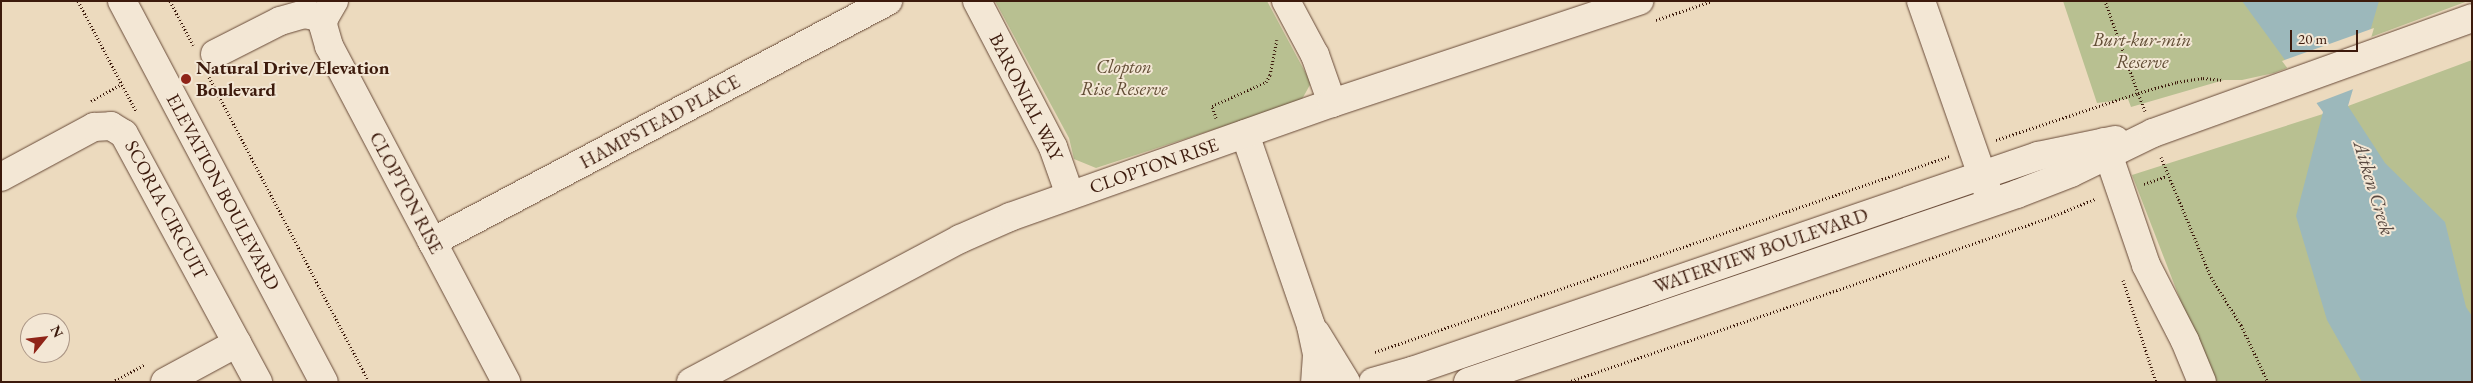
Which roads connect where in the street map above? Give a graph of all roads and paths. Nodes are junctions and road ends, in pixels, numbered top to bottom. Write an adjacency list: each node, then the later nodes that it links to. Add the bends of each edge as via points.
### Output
1 (122, 1): 34 (street, ELEVATION BOULEVARD)
2 (170, 1): 13 (path)
3 (888, 1): 26 (street, HAMPSTEAD PLACE)
4 (977, 1): 23 (street, BARONIAL WAY, via 1053,147)
5 (1286, 1): 16 (street, via 1315,55)
6 (1712, 1): 10 (path)
7 (1921, 1): 19 (street)
8 (2105, 1): 15 (path)
9 (329, 10): 13 (street, via 280,20); 26 (street, CLOPTON RISE, via 323,25 329,46)
10 (1644, 12): 16 (street, CLOPTON RISE)
11 (2472, 18): 17 (street, WATERVIEW BOULEVARD)
12 (1273, 31): 18 (path, via 1277,46 1266,82 1212,106)
13 (206, 59): 35 (path)
14 (2232, 80): 15 (path, via 2203,78)
15 (2138, 94): 17 (path); 19 (path)
16 (1332, 103): 18 (street, CLOPTON RISE)
17 (2153, 133): 20 (street, WATERVIEW BOULEVARD); 44 (path, via 2211,277 2241,325)
18 (1235, 138): 23 (street, CLOPTON RISE); 29 (street)
19 (1972, 148): 21 (street); 31 (path)
20 (2106, 148): 21 (street, WATERVIEW BOULEVARD, via 2038,156); 25 (street, WATERVIEW BOULEVARD, via 2071,173); 43 (street, via 2146,265 2186,341)
21 (1982, 175): 25 (street); 27 (street, WATERVIEW BOULEVARD)
22 (1, 177): 30 (street, SCORIA CIRCUIT, via 94,128 111,126 124,134)
23 (1070, 195): 37 (street, CLOPTON RISE, via 960,240)
24 (2095, 199): 42 (path)
25 (1992, 203): 28 (street, WATERVIEW BOULEVARD)
26 (432, 242): 36 (street, CLOPTON RISE)
27 (1680, 279): 28 (street); 40 (street, WATERVIEW BOULEVARD)
28 (1689, 305): 41 (street, WATERVIEW BOULEVARD)
29 (1311, 326): 38 (street, via 1317,355); 39 (street)
30 (237, 343): 32 (street); 33 (street, SCORIA CIRCUIT)
31 (1375, 352)
32 (165, 382)
33 (258, 382)
34 (324, 382)
35 (369, 382)
36 (506, 382)
37 (691, 382)
38 (1315, 382)
39 (1346, 382)
40 (1373, 382)
41 (1468, 382)
42 (1568, 382)
43 (2202, 382)
44 (2268, 382)

